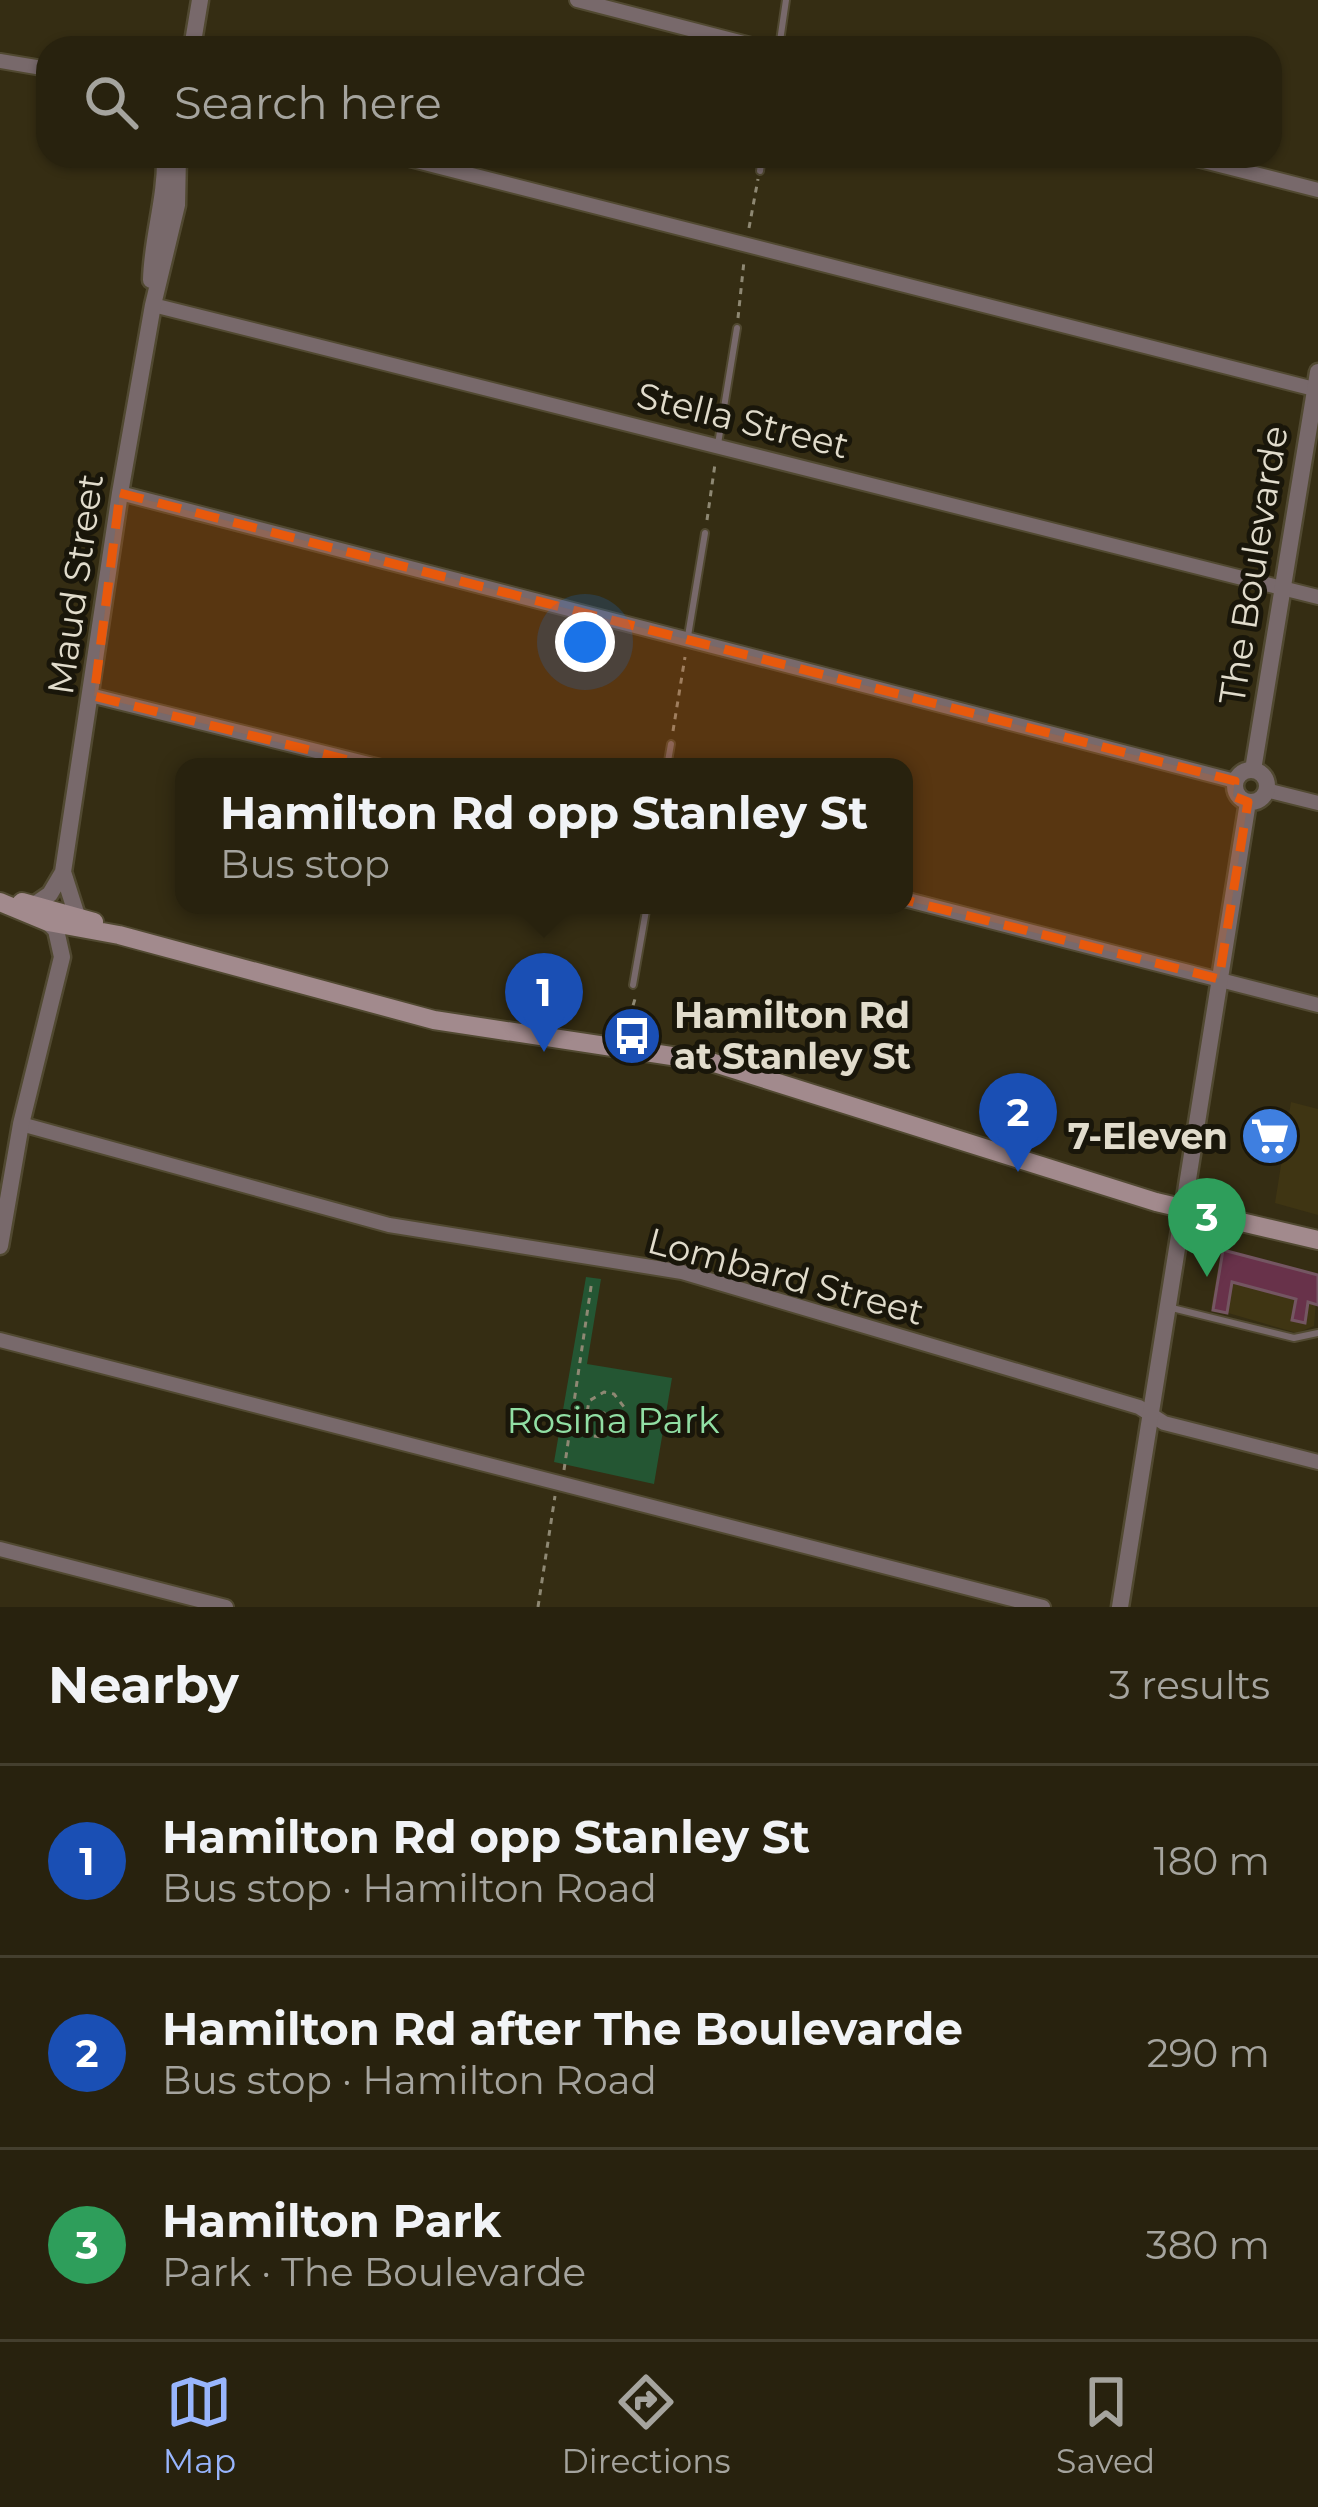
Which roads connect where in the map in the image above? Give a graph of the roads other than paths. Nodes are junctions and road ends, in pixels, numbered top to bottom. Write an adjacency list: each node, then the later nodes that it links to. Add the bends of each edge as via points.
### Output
1 (200, 0): 4 (street)
2 (577, 0): 5 (street)
3 (786, 0): 6 (lane)
4 (194, 36)
5 (716, 36)
6 (781, 36)
7 (0, 61): 8 (street)
8 (36, 67)
9 (164, 168): 16 (street, Maud Street)
10 (178, 168): 16 (street, Maud Street)
11 (443, 168): 18 (street)
12 (760, 168): 14 (lane)
13 (1231, 168): 15 (street)
14 (760, 171)
15 (1318, 190)
16 (153, 304): 19 (street, Stella Street); 20 (street, Maud Street)
17 (737, 328): 19 (lane)
18 (1317, 384): 22 (street, The Boulevarde)
19 (718, 444): 22 (street, Stella Street)
20 (120, 493): 24 (street); 25 (street, Maud Street)
21 (705, 533): 24 (lane)
22 (1282, 588): 23 (street, Stella Street); 29 (street, The Boulevarde)
23 (1318, 597)
24 (688, 642): 30 (street)
25 (94, 696): 27 (street); 34 (street, Maud Street)
26 (671, 744): 28 (lane)
27 (345, 758)
28 (669, 758)
29 (1253, 770): 30 (street); 31 (street)
30 (1235, 782): 32 (street)
31 (1267, 790): 32 (street); 33 (street)
32 (1248, 802): 44 (street)
33 (1318, 803)
34 (63, 872): 37 (street); 39 (street, Maud Street)
35 (913, 900): 44 (street)
36 (0, 901): 37 (main road); 40 (main road)
37 (34, 905): 39 (main road)
38 (645, 914): 45 (lane)
39 (77, 916): 42 (main road)
40 (48, 922): 41 (main road); 43 (street)
41 (92, 931): 42 (main road); 43 (street)
42 (119, 935): 48 (main road, via 434,1020 723,1066)
43 (62, 957): 47 (street)
44 (1219, 979): 46 (street); 48 (street)
45 (633, 985)
46 (1318, 1005)
47 (21, 1124): 50 (street); 54 (street, Lombard Street, via 389,1225 682,1272)
48 (1184, 1207): 49 (main road); 51 (street)
49 (1318, 1240)
50 (0, 1246)
51 (1168, 1307): 52 (lane, via 1294,1338); 54 (street)
52 (1318, 1333)
53 (0, 1340): 58 (street)
54 (1151, 1417): 55 (street, Lombard Street); 59 (street)
55 (1318, 1462)
56 (0, 1549): 57 (street)
57 (226, 1607)
58 (1043, 1607)
59 (1120, 1607)

